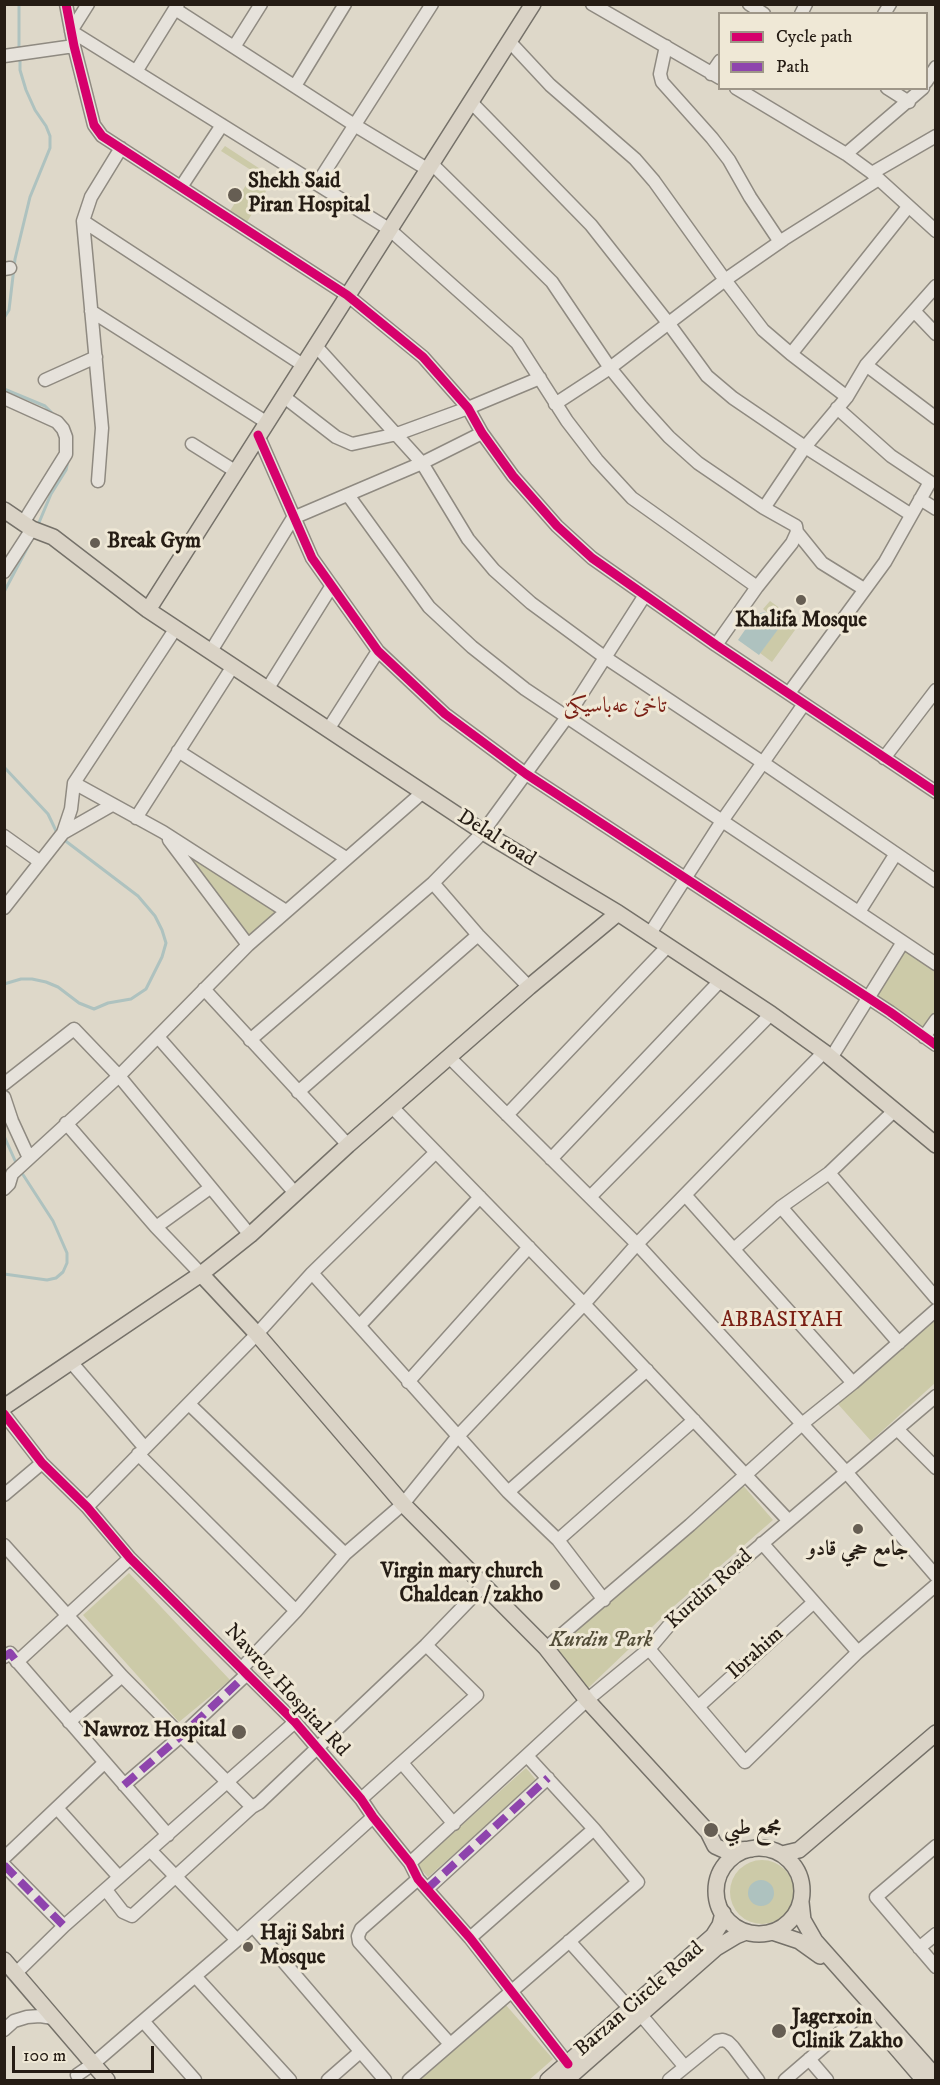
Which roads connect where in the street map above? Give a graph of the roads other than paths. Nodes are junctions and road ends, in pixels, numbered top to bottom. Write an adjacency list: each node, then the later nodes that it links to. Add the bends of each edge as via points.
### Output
1 (66, 4): 9 (street)
2 (88, 4): 9 (street)
3 (261, 4): 13 (street)
4 (345, 4): 19 (street)
5 (432, 4): 26 (street)
6 (532, 4): 10 (main road)
7 (592, 4): 12 (street)
8 (176, 7): 13 (street); 16 (street)
9 (71, 31): 11 (street); 16 (street)
10 (509, 41): 23 (main road); 39 (street, via 550,85 654,180)
11 (74, 46): 14 (street); 28 (street, via 94,125 102,136)
12 (666, 46): 17 (street); 38 (street, via 662,82 729,160)
13 (234, 47): 19 (street)
14 (9, 55)
15 (936, 67): 18 (street)
16 (137, 70): 25 (street)
17 (716, 76)
18 (928, 80)
19 (295, 86): 26 (street)
20 (739, 90): 29 (street)
21 (890, 90): 24 (street)
22 (921, 90): 24 (street)
23 (471, 102): 30 (main road); 44 (street, via 591,225)
24 (909, 102): 29 (street)
25 (222, 124): 32 (street); 33 (street)
26 (356, 126): 30 (street); 32 (street)
27 (936, 136): 31 (street)
28 (121, 148): 33 (street); 35 (street, via 91,197)
29 (846, 154): 31 (street)
30 (429, 166): 36 (main road); 51 (street, via 552,282)
31 (875, 176): 34 (street); 38 (street)
32 (317, 184): 36 (street)
33 (182, 187): 41 (street)
34 (908, 207): 37 (street); 47 (street)
35 (83, 221): 42 (street); 50 (street)
36 (389, 229): 41 (main road); 52 (street, via 517,343)
37 (936, 231)
38 (780, 242): 39 (street)
39 (725, 280): 44 (street); 47 (street, via 763,330)
40 (936, 286): 43 (street)
41 (347, 295): 46 (main road); 58 (street, via 423,357)
42 (91, 311): 48 (street); 61 (street)
43 (914, 311): 45 (street); 49 (street)
44 (669, 324): 51 (street); 65 (street, via 707,376)
45 (936, 334)
46 (315, 345): 50 (main road); 63 (street)
47 (790, 354): 55 (street)
48 (96, 357): 53 (street); 68 (street, via 102,428)
49 (866, 364): 55 (street); 60 (street)
50 (303, 365): 54 (main road)
51 (610, 368): 57 (street); 71 (street, via 669,437 698,463)
52 (540, 378): 57 (street); 58 (street)
53 (45, 380)
54 (283, 396): 61 (main road); 63 (street, via 336,437 352,444)
55 (847, 397): 59 (street)
56 (4, 398): 76 (street, via 57,422 66,437 66,454)
57 (555, 404): 80 (street, via 632,498)
58 (468, 408): 62 (street); 63 (street)
59 (837, 408): 65 (street); 70 (street, via 891,456 928,479)
60 (936, 418)
61 (262, 428): 67 (main road); 75 (street)
62 (482, 433): 66 (street); 82 (street, via 557,526 592,558)
63 (397, 434): 66 (street)
64 (192, 444): 67 (street)
65 (805, 447): 71 (street); 74 (street)
66 (422, 463): 69 (street); 88 (street, via 468,538 494,570)
67 (235, 471): 83 (main road)
68 (98, 481)
69 (348, 495): 75 (street); 95 (street, via 429,607 472,647)
70 (920, 499): 72 (street); 74 (street)
71 (764, 508): 77 (street, via 796,526)
72 (936, 509)
73 (4, 510): 76 (main road, Delal road)
74 (910, 514): 81 (street, via 885,561)
75 (293, 518): 79 (street, via 312,558); 86 (street)
76 (28, 526): 78 (street); 83 (main road, Delal road, via 52,537)
77 (797, 532): 80 (street); 81 (street, via 822,563)
78 (4, 572)
79 (332, 587): 87 (street); 90 (street)
80 (757, 587): 85 (street)
81 (864, 589): 92 (street)
82 (645, 595): 85 (street); 88 (street)
83 (148, 610): 84 (main road, Delal road)
84 (176, 628): 86 (main road, Delal road); 101 (street)
85 (716, 645): 92 (street)
86 (211, 651): 89 (main road, Delal road)
87 (378, 651): 96 (street); 100 (street, via 445,714)
88 (603, 656): 95 (street); 99 (street)
89 (233, 666): 90 (main road, Delal road); 97 (street)
90 (268, 688): 96 (main road, Delal road)
91 (936, 690): 94 (street)
92 (789, 693): 93 (street)
93 (804, 704): 98 (street); 99 (street)
94 (931, 704): 98 (street)
95 (567, 717): 100 (street); 106 (street)
96 (329, 728): 102 (main road, Delal road)
97 (178, 751): 105 (street); 112 (street)
98 (884, 758): 103 (street)
99 (762, 762): 106 (street); 111 (street)
100 (526, 774): 108 (street); 114 (street)
101 (74, 783): 104 (street); 109 (street)
102 (423, 792): 108 (main road, Delal road); 112 (street)
103 (936, 792)
104 (112, 805): 105 (street); 109 (street)
105 (136, 818): 107 (street)
106 (722, 821): 114 (street); 119 (street)
107 (163, 832): 118 (street); 124 (street)
108 (483, 832): 116 (street); 120 (main road, Delal road)
109 (63, 833): 113 (street)
110 (4, 836): 113 (street)
111 (895, 855): 115 (street); 119 (street)
112 (346, 858): 118 (street)
113 (39, 861): 117 (street)
114 (684, 877): 121 (street); 130 (street)
115 (936, 881)
116 (433, 883): 122 (street); 135 (street)
117 (4, 908)
118 (286, 911): 124 (street)
119 (859, 912): 123 (street)
120 (618, 913): 121 (main road, Delal road); 128 (main road)
121 (649, 934): 125 (main road, Delal road)
122 (478, 935): 128 (street); 141 (street)
123 (903, 942): 126 (street); 130 (street)
124 (248, 945): 129 (street)
125 (667, 946): 127 (main road, Delal road); 145 (street)
126 (936, 964)
127 (720, 981): 131 (main road, Delal road); 151 (street)
128 (529, 987): 138 (main road)
129 (204, 989): 133 (street); 135 (street)
130 (868, 998): 134 (street); 137 (street)
131 (771, 1014): 137 (main road, Delal road); 158 (street)
132 (936, 1020): 134 (street)
133 (159, 1037): 139 (street); 155 (street)
134 (924, 1037): 136 (street)
135 (250, 1040): 141 (street)
136 (936, 1045)
137 (827, 1055): 144 (main road, Delal road); 156 (street)
138 (450, 1058): 143 (main road); 145 (street)
139 (119, 1076): 140 (street, via 74,1029); 146 (street); 154 (street)
140 (4, 1084)
141 (298, 1092): 147 (street)
142 (4, 1097): 150 (street)
143 (392, 1107): 147 (main road); 149 (street)
144 (895, 1110): 148 (main road, Delal road); 152 (street)
145 (507, 1115): 151 (street)
146 (66, 1123): 150 (street); 160 (street)
147 (348, 1145): 155 (main road)
148 (936, 1145)
149 (436, 1152): 157 (street); 165 (street)
150 (29, 1158): 153 (street)
151 (551, 1159): 158 (street)
152 (829, 1173): 159 (street); 167 (street)
153 (8, 1182)
154 (210, 1188): 160 (street); 161 (street)
155 (295, 1193): 161 (main road)
156 (686, 1196): 162 (street); 164 (street)
157 (480, 1197): 163 (street); 170 (street)
158 (590, 1197): 162 (street)
159 (781, 1207): 164 (street); 172 (street)
160 (156, 1227): 166 (street)
161 (250, 1235): 166 (main road)
162 (637, 1244): 168 (street); 182 (street)
163 (529, 1247): 168 (street); 175 (street)
164 (734, 1250): 176 (street)
165 (312, 1273): 170 (street); 171 (street)
166 (201, 1274): 171 (main road); 173 (main road)
167 (936, 1298)
168 (584, 1304): 174 (street); 184 (street)
169 (936, 1310): 172 (street)
170 (360, 1325): 175 (street)
171 (257, 1334): 178 (street); 192 (main road)
172 (899, 1343): 176 (street)
173 (71, 1362): 179 (main road); 185 (street)
174 (647, 1370): 181 (street); 190 (street)
175 (408, 1382): 184 (street)
176 (853, 1383): 182 (street)
177 (936, 1396): 183 (street, Kurdin Road)
178 (189, 1404): 185 (street); 198 (street)
179 (4, 1407)
180 (4, 1414): 186 (street, Nawroz Hospital Rd)
181 (694, 1420): 189 (street); 195 (street)
182 (802, 1424): 188 (street); 189 (street)
183 (898, 1430): 187 (street); 188 (street, Kurdin Road)
184 (458, 1436): 190 (street); 192 (street)
185 (141, 1451): 193 (street); 205 (street)
186 (42, 1463): 191 (street); 193 (street, Nawroz Hospital Rd)
187 (936, 1468)
188 (847, 1473): 194 (street, Kurdin Road); 200 (street)
189 (744, 1474): 194 (street); 203 (street)
190 (508, 1492): 195 (street)
191 (4, 1494)
192 (403, 1504): 198 (street); 202 (main road)
193 (87, 1507): 199 (street, Nawroz Hospital Rd)
194 (789, 1521): 196 (street, Kurdin Road)
195 (558, 1540): 203 (street)
196 (762, 1543): 204 (street); 209 (street, Kurdin Road, via 671,1623)
197 (4, 1545): 206 (street)
198 (345, 1554): 205 (street)
199 (130, 1558): 206 (street); 213 (street, Nawroz Hospital Rd)
200 (936, 1576)
201 (936, 1585): 210 (street)
202 (483, 1586): 207 (street); 208 (main road)
203 (604, 1600): 208 (street)
204 (814, 1602): 210 (street); 216 (street, Ibrahim)
205 (296, 1611): 213 (street)
206 (68, 1616): 212 (street); 214 (street)
207 (426, 1645): 222 (street); 225 (street, via 477,1695)
208 (546, 1648): 215 (main road)
209 (649, 1649): 215 (street, Kurdin Road); 216 (street)
210 (858, 1652): 216 (street, via 745,1762)
211 (4, 1657): 212 (street, via 10,1653)
212 (17, 1662): 217 (street)
213 (244, 1671): 218 (street, Nawroz Hospital Rd); 220 (street)
214 (122, 1676): 217 (street); 220 (street)
215 (587, 1700): 223 (street, Kurdin Road); 235 (main road)
216 (699, 1706)
217 (69, 1722): 224 (street)
218 (295, 1722): 222 (street, Nawroz Hospital Rd); 227 (street)
219 (936, 1733): 240 (main road, via 799,1850)
220 (181, 1736): 227 (street); 228 (street)
221 (936, 1745): 245 (main road, via 808,1856)
222 (317, 1748): 229 (street, Nawroz Hospital Rd); 230 (street)
223 (528, 1757): 226 (street); 233 (street, Kurdin Road)
224 (104, 1763): 228 (street); 231 (street)
225 (402, 1763): 229 (street); 233 (street)
226 (548, 1778): 234 (street); 249 (street)
227 (225, 1782): 230 (street); 236 (street)
228 (124, 1785): 236 (street)
229 (362, 1799): 232 (street, Nawroz Hospital Rd)
230 (252, 1807): 246 (street)
231 (57, 1808): 241 (street); 247 (street)
232 (373, 1817): 242 (street, Nawroz Hospital Rd); 254 (street)
233 (454, 1824): 242 (street, Kurdin Road)
234 (594, 1829): 258 (street); 260 (street, via 638,1882)
235 (708, 1833): 238 (main road, via 715,1846 726,1851); 244 (main road)
236 (168, 1835): 239 (street)
237 (936, 1846): 261 (street, via 876,1897)
238 (752, 1849): 240 (main road); 244 (main road, via 734,1857)
239 (150, 1850): 246 (street); 247 (street)
240 (782, 1854): 245 (main road)
241 (4, 1858)
242 (410, 1863): 248 (street, Nawroz Hospital Rd)
243 (4, 1865): 253 (street)
244 (721, 1872): 252 (main road, via 716,1893)
245 (799, 1874): 251 (main road)
246 (176, 1876): 250 (street, via 132,1916 123,1912); 259 (street)
247 (119, 1877): 250 (street)
248 (418, 1879): 249 (street, Nawroz Hospital Rd); 272 (street, via 361,1929 359,1942)
249 (427, 1888): 258 (street, Nawroz Hospital Rd)
250 (106, 1890): 253 (street)
251 (801, 1902): 256 (main road, via 790,1921); 279 (main road, via 803,1920 815,1941)
252 (723, 1913): 255 (main road, via 735,1927); 268 (main road, Barzan Circle Road, via 713,1936)
253 (64, 1926): 264 (street)
254 (253, 1926): 259 (street); 273 (street)
255 (746, 1932): 256 (main road); 268 (main road, via 716,1948)
256 (772, 1932): 267 (main road, via 799,1941 819,1955)
257 (936, 1934): 261 (street)
258 (470, 1938): 266 (street, Nawroz Hospital Rd)
259 (237, 1940): 265 (street)
260 (569, 1941): 266 (street); 268 (street)
261 (919, 1948): 263 (street)
262 (4, 1960): 264 (main road)
263 (936, 1967)
264 (16, 1973): 269 (main road)
265 (195, 1976): 270 (street); 282 (street)
266 (510, 1992): 272 (street); 276 (street, Nawroz Hospital Rd)
267 (865, 2011): 274 (street); 292 (main road)
268 (636, 2012): 276 (main road, Barzan Circle Road); 277 (street); 287 (main road, Barzan Circle Road)
269 (53, 2018): 271 (street, via 27,2017); 275 (main road)
270 (143, 2021): 275 (street); 281 (street)
271 (4, 2030)
272 (450, 2044): 285 (street)
273 (360, 2052): 283 (street); 284 (street)
274 (809, 2058): 290 (street); 291 (street)
275 (93, 2064): 278 (street); 280 (main road)
276 (568, 2064): 286 (main road, Barzan Circle Road)
277 (686, 2067): 288 (street); 289 (street, via 723,2040)
278 (76, 2075)
279 (936, 2077)
280 (107, 2080)
281 (195, 2080)
282 (290, 2080)
283 (328, 2080)
284 (385, 2080)
285 (409, 2080)
286 (548, 2080)
287 (566, 2080)
288 (669, 2080)
289 (758, 2080)
290 (785, 2080)
291 (827, 2080)
292 (924, 2080)

